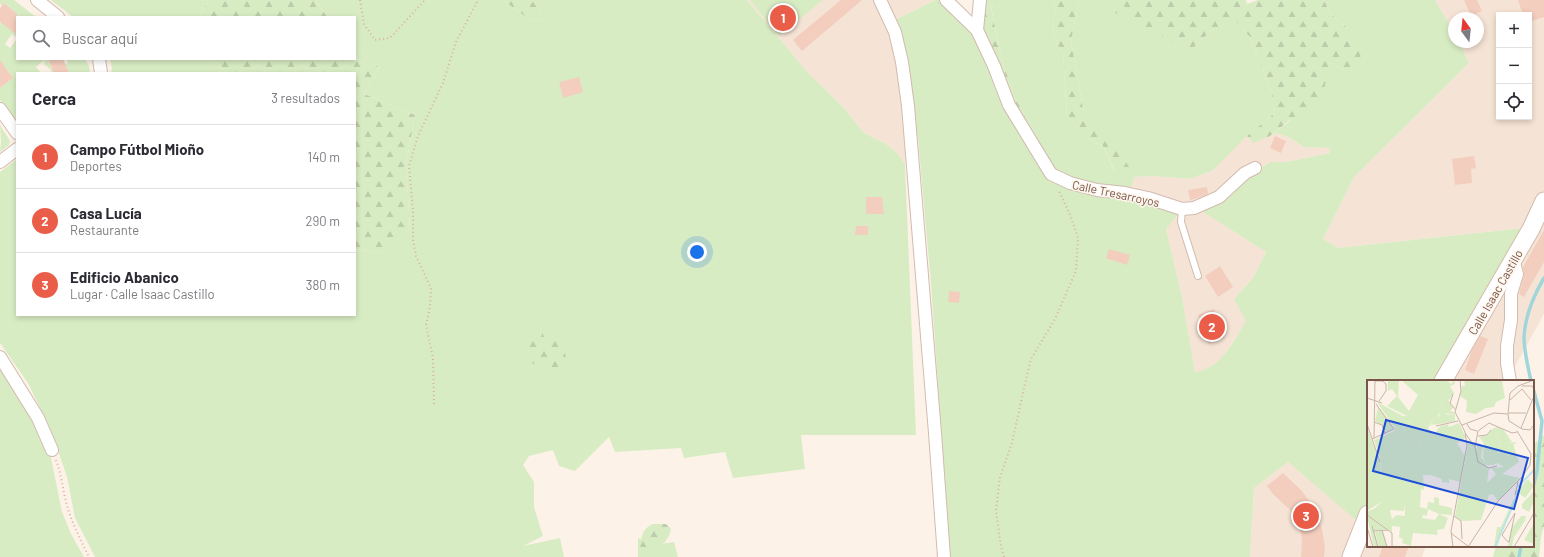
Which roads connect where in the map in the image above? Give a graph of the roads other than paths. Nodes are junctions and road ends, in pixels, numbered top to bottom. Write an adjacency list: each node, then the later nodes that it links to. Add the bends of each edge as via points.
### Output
1 (37, 0): 5 (street)
2 (880, 0): 23 (street, via 895,32 908,106)
3 (946, 0): 6 (street)
4 (980, 0): 6 (street)
5 (57, 16)
6 (977, 30): 15 (street, Calle Tresarroyos, via 1009,105 1051,174 1070,183 1148,198)
7 (99, 60): 8 (street)
8 (101, 72)
9 (0, 109): 10 (street)
10 (16, 132)
11 (16, 150): 12 (street)
12 (0, 162)
13 (1255, 168): 15 (street, via 1219,197 1194,208)
14 (1544, 201): 16 (street, Calle Isaac Castillo)
15 (1182, 209): 17 (lane, via 1181,222)
16 (1513, 260): 19 (street, Calle Isaac Castillo); 20 (street, via 1517,274 1511,294 1507,346)
17 (1198, 276)
18 (0, 357): 21 (street, via 38,418)
19 (1444, 380)
20 (1510, 380)
21 (52, 450)
22 (1367, 517): 24 (street)
23 (944, 557)
24 (1351, 557)

